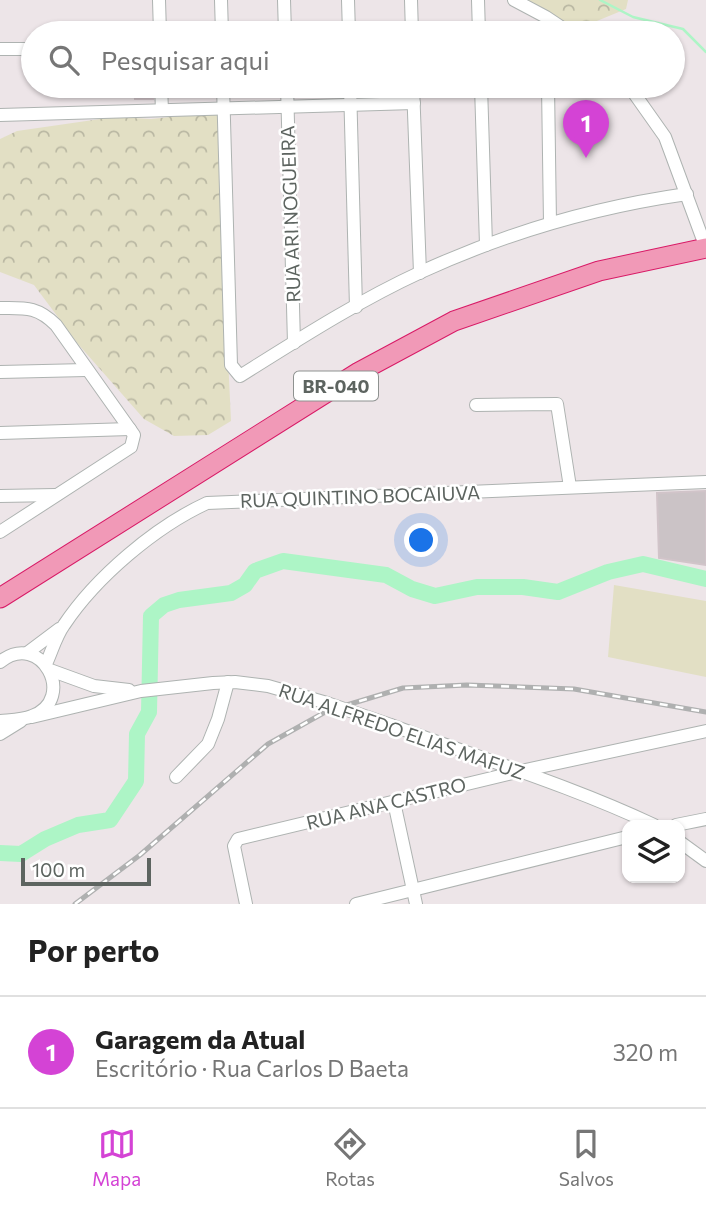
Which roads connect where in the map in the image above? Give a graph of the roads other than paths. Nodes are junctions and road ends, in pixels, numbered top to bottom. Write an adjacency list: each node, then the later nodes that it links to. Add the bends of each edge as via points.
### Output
1 (159, 0): 9 (street)
2 (221, 0): 10 (street)
3 (284, 0): 11 (street)
4 (348, 0): 12 (street)
5 (411, 0): 13 (street)
6 (478, 0): 14 (street)
7 (514, 0): 8 (street)
8 (546, 17): 15 (street); 16 (street)
9 (160, 21)
10 (222, 21)
11 (285, 21)
12 (349, 21)
13 (412, 21)
14 (479, 21)
15 (546, 21)
16 (552, 21)
17 (21, 48): 18 (street)
18 (0, 49)
19 (162, 98): 31 (street)
20 (224, 98): 30 (street)
21 (287, 98): 29 (street, RUA ARI NOGUEIRA)
22 (351, 98): 28 (street)
23 (414, 98): 27 (street)
24 (481, 98): 35 (street)
25 (548, 98): 34 (street)
26 (637, 98): 33 (street, via 665,137)
27 (414, 103): 28 (street); 38 (street)
28 (351, 105): 29 (street); 39 (street)
29 (287, 107): 30 (street); 41 (street, RUA ARI NOGUEIRA)
30 (224, 108): 31 (street); 41 (street, via 231,365 240,376)
31 (162, 110): 32 (street)
32 (0, 115)
33 (687, 194): 34 (street, via 630,202); 36 (street)
34 (551, 223): 35 (street)
35 (486, 244): 38 (street)
36 (706, 248): 52 (highway, BR-040, via 599,271 454,321 359,372)
37 (706, 262): 53 (highway, BR-040, via 603,279 477,322 302,418)
38 (420, 272): 39 (street)
39 (356, 307): 41 (street)
40 (0, 308): 42 (street, via 30,308 46,315)
41 (294, 343)
42 (86, 370): 43 (street); 45 (street)
43 (0, 372)
44 (476, 405): 48 (street, via 557,404)
45 (130, 429): 46 (street); 49 (street, via 134,435 131,447)
46 (0, 433)
47 (706, 482): 48 (street, RUA QUINTINO BOCAIUVA)
48 (570, 487): 54 (street, RUA QUINTINO BOCAIUVA, via 207,503 169,523 131,553)
49 (57, 495): 50 (street); 51 (street)
50 (0, 496)
51 (0, 532)
52 (0, 598)
53 (0, 609)
54 (62, 627): 55 (street, RUA QUINTINO BOCAIUVA); 57 (street, RUA QUINTINO BOCAIUVA)
55 (27, 653): 56 (street); 57 (street, RUA ALFREDO ELIAS MAFUZ)
56 (1, 661)
57 (48, 667): 59 (street, RUA ALFREDO ELIAS MAFUZ, via 94,686); 61 (street, via 54,692 42,711)
58 (228, 682): 59 (street, RUA ALFREDO ELIAS MAFUZ); 65 (street, RUA ALFREDO ELIAS MAFUZ, bridge, via 268,686 327,703); 66 (street, via 208,744)
59 (141, 691): 61 (street, RUA ALFREDO ELIAS MAFUZ)
60 (0, 710): 61 (street)
61 (26, 718): 62 (street); 64 (street)
62 (0, 721)
63 (706, 731): 65 (street, RUA ANA CASTRO)
64 (0, 734)
65 (521, 771): 67 (street, RUA ANA CASTRO); 69 (street, RUA ALFREDO ELIAS MAFUZ)
66 (176, 777)
67 (394, 802): 74 (street); 75 (street, RUA ANA CASTRO, via 238,839 234,846)
68 (706, 819): 70 (street)
69 (642, 820)
70 (685, 823)
71 (622, 838): 74 (street)
72 (685, 846): 73 (street)
73 (706, 861)
74 (413, 891): 76 (street); 77 (street)
75 (246, 904)
76 (356, 904)
77 (416, 904)

